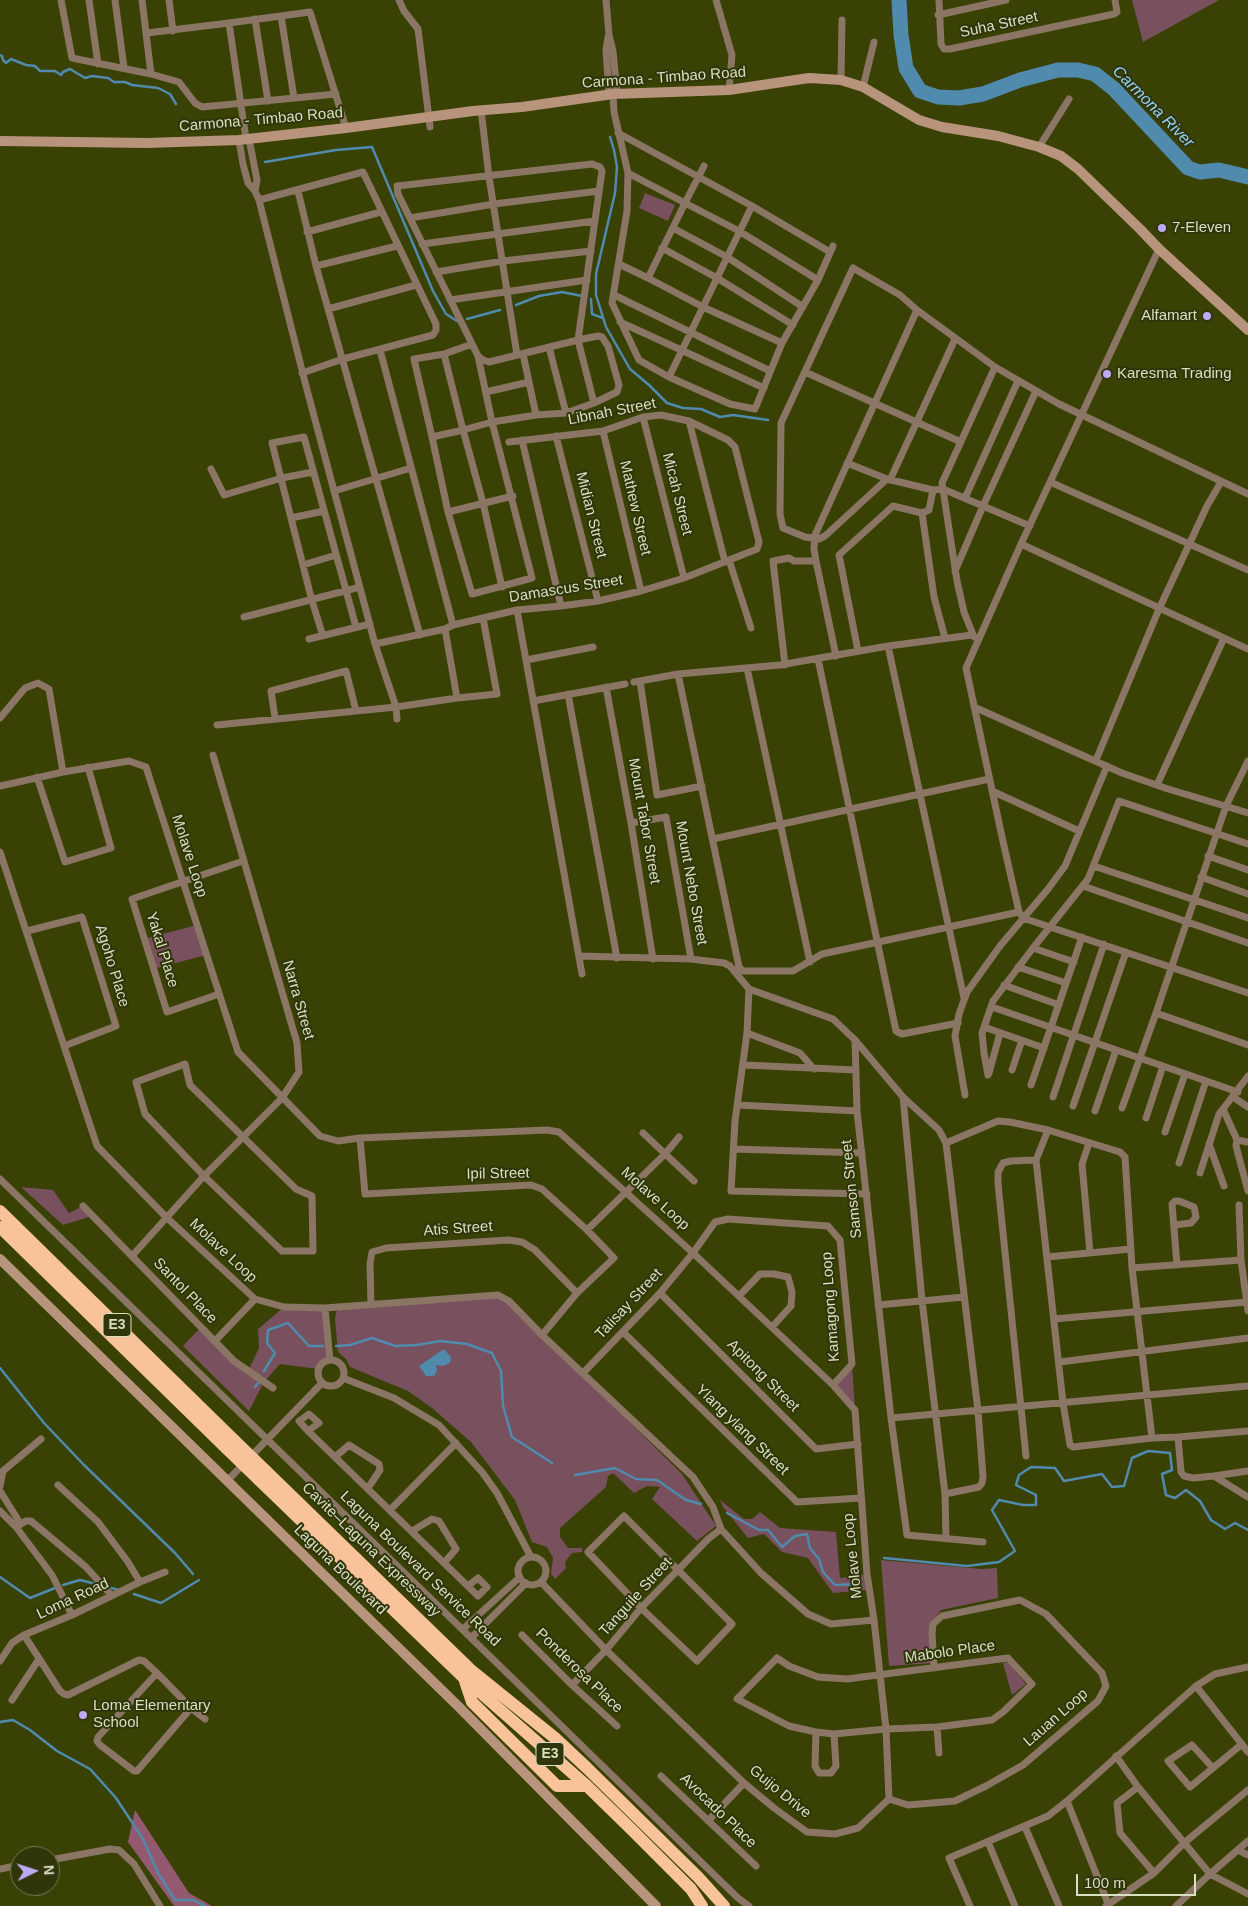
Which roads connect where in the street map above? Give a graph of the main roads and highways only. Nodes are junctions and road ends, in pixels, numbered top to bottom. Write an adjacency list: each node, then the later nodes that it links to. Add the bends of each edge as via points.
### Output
1 (0, 141): 2 (main road, Carmona - Timbao Road, via 147,143 245,139 430,122 481,110 613,94 729,90 809,78 841,80 863,87 919,120 998,136 1061,156)
2 (1248, 330)
3 (0, 1211): 6 (highway, Cavite–Laguna Expressway / E3)
4 (0, 1227): 6 (highway, Cavite–Laguna Expressway / E3)
5 (0, 1259): 10 (main road, Laguna Boulevard, via 459,1707)
6 (230, 1444): 7 (highway, Cavite–Laguna Expressway / E3, bridge)
7 (262, 1475): 8 (highway, Cavite–Laguna Expressway / E3); 12 (highway, Cavite–Laguna Expressway / E3, via 472,1671 555,1738)
8 (464, 1678): 9 (highway, Cavite–Laguna Expressway / E3); 9 (highway, via 472,1702 557,1786)
9 (587, 1786): 11 (highway, Cavite–Laguna Expressway / E3, via 691,1890)
10 (656, 1906)
11 (702, 1906)
12 (724, 1906)

